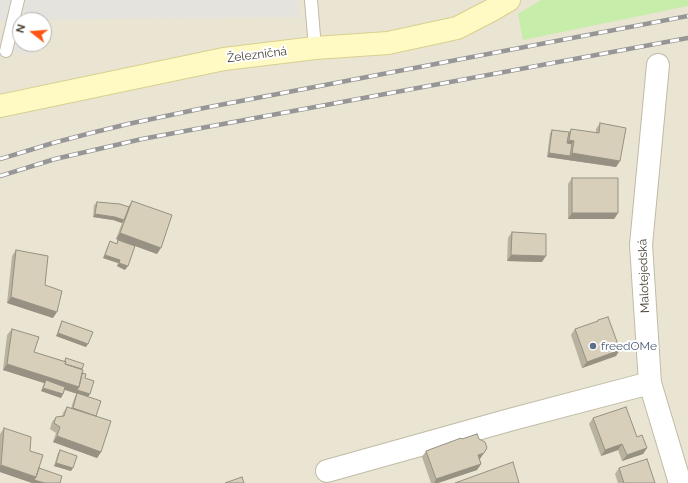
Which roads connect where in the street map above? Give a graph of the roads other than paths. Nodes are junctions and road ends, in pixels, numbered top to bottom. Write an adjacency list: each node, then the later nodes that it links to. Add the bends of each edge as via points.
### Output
1 (18, 0): 5 (lane)
2 (311, 0): 4 (lane)
3 (510, 0): 4 (street, Železničná, via 457,28 388,43)
4 (316, 48): 7 (street, Železničná, via 224,59)
5 (6, 51)
6 (658, 65): 8 (street, Malotejedská, via 641,245)
7 (0, 106)
8 (650, 383): 9 (street); 10 (street, Malotejedská)
9 (327, 471)
10 (680, 483)

